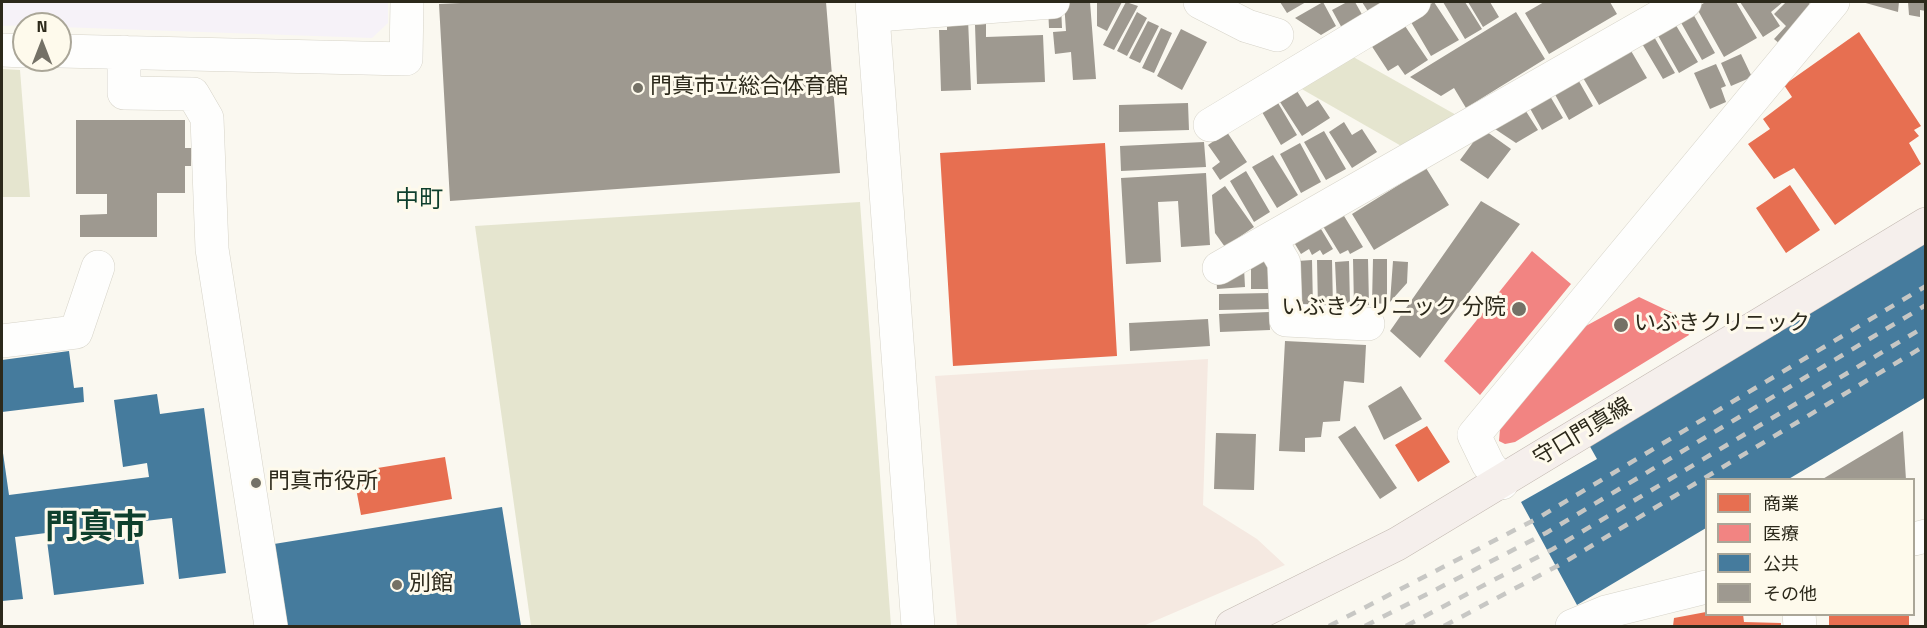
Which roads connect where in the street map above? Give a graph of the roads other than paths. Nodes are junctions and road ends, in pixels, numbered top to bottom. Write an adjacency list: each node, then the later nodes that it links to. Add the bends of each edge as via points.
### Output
1 (407, 2): 11 (street, via 406,59)
2 (1053, 2): 8 (street, via 890,14)
3 (1200, 2): 9 (street, via 1247,26)
4 (1258, 2): 9 (street)
5 (1414, 2): 12 (street)
6 (1685, 2): 15 (street)
7 (1828, 4): 20 (street, via 1474,435)
8 (873, 10): 24 (street)
9 (1277, 35): 12 (street)
10 (72, 51): 11 (street)
11 (124, 52): 23 (street, via 124,93 193,94 207,118 212,249)
12 (1298, 70): 13 (street)
13 (1210, 125)
14 (1926, 224): 20 (main road, 守口門真線)
15 (1270, 239): 17 (street); 18 (street, via 1284,263 1286,320)
16 (98, 267): 19 (street, via 76,332)
17 (1219, 268)
18 (1368, 324)
19 (2, 341)
20 (1502, 483): 25 (main road, 守口門真線, via 1397,544)
21 (1705, 586): 22 (street, via 1638,602)
22 (1579, 625)
23 (271, 627)
24 (918, 627)
25 (1232, 627)

